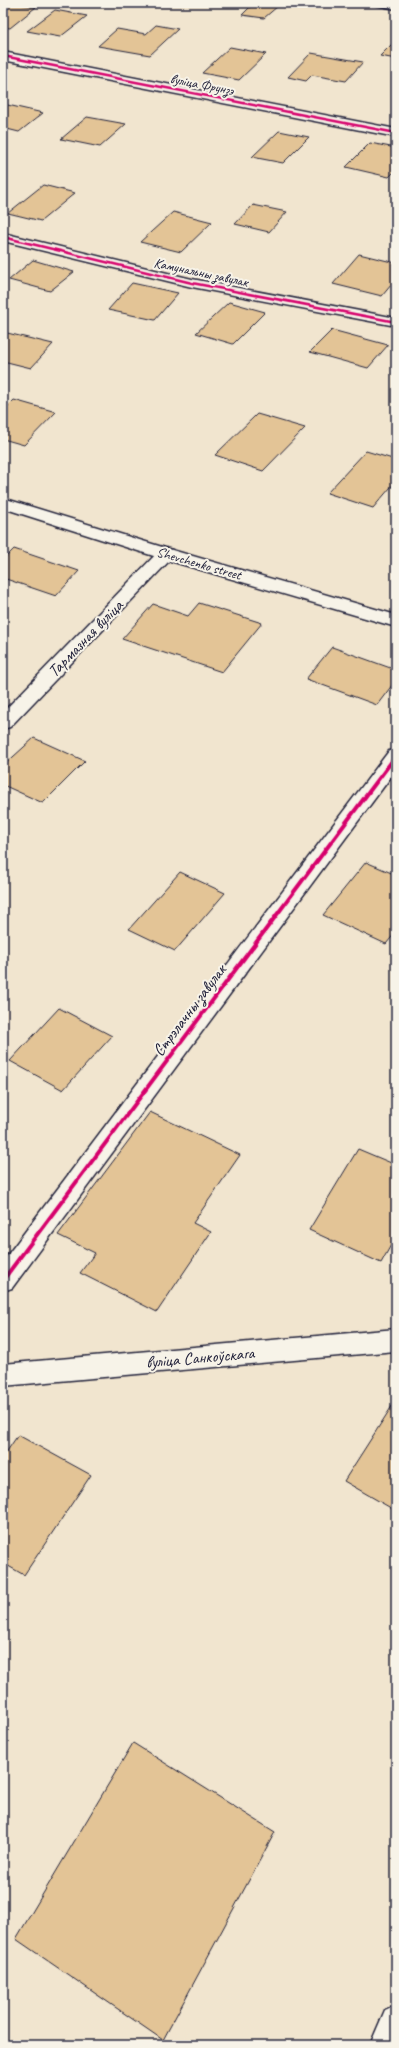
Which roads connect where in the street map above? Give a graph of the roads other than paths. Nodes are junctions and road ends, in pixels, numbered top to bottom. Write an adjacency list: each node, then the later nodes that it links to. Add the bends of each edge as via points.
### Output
1 (380, 3): 2 (street)
2 (396, 6)
3 (3, 56): 4 (street, вуліца Фрунзэ)
4 (396, 133)
5 (3, 236): 6 (street, Камунальны завулак, via 192,283)
6 (396, 322)
7 (3, 503): 8 (street, Shevchenko street)
8 (166, 554): 9 (street, Shevchenko street); 10 (street, Тармазная вуліца)
9 (396, 621)
10 (3, 723)
11 (396, 756): 12 (street, Стрэлачны завулак)
12 (3, 1280)
13 (396, 1340): 14 (street, вуліца Санкоўскага)
14 (3, 1375)
15 (396, 2021): 16 (street)
16 (386, 2045)

